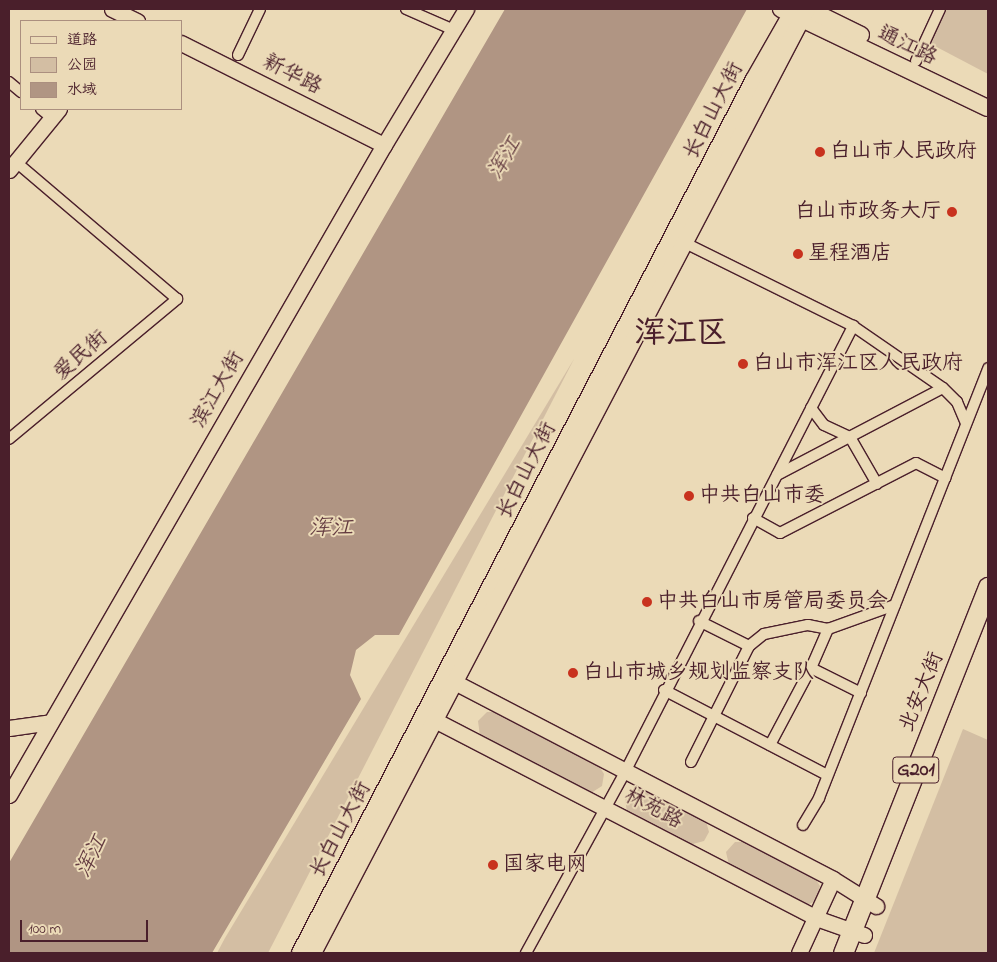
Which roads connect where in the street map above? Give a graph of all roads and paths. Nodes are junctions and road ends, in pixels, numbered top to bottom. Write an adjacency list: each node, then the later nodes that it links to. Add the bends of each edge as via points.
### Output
1 (112, 9): 7 (street)
2 (260, 9): 10 (street)
3 (406, 9): 8 (street)
4 (466, 9): 8 (street, 滨江大街)
5 (940, 9): 11 (street)
6 (797, 11): 11 (main road, 通江路); 15 (main road, 通江路); 19 (main road, 长白山大街)
7 (135, 16)
8 (454, 30): 17 (street, 滨江大街)
9 (182, 44): 17 (street, 新华路)
10 (238, 55)
11 (916, 61): 14 (main road, 通江路)
12 (9, 82): 13 (street)
13 (20, 91)
14 (988, 98)
15 (988, 108)
16 (50, 112): 18 (street)
17 (384, 145): 43 (street, 滨江大街)
18 (12, 166): 26 (street, 爱民街, via 177,299)
19 (678, 240): 20 (street); 38 (main road, 长白山大街)
20 (852, 326): 22 (street); 23 (street)
21 (988, 368): 24 (street)
22 (943, 388): 24 (street, via 957,402); 25 (street)
23 (811, 408): 25 (street, via 824,425); 27 (street)
24 (966, 423): 28 (street)
25 (850, 437): 27 (street); 29 (street)
26 (9, 440)
27 (777, 475): 30 (street)
28 (945, 478): 29 (street, via 916,463); 32 (street)
29 (877, 484): 30 (street, via 780,533)
30 (753, 518): 34 (street)
31 (988, 587): 53 (highway, 北安大街 / G201)
32 (895, 605): 35 (street); 40 (street)
33 (988, 620): 53 (highway, 北安大街 / G201)
34 (700, 621): 36 (street); 39 (street)
35 (828, 629): 36 (street, via 808,625 782,628 764,634); 37 (street)
36 (749, 646): 41 (street)
37 (811, 668): 40 (street); 45 (street)
38 (451, 679): 42 (main road, 长白山大街); 47 (street, 林苑路)
39 (664, 690): 41 (street); 47 (street)
40 (860, 693): 48 (street)
41 (714, 716): 45 (street); 46 (street)
42 (430, 717): 50 (street, 林苑路); 56 (main road, 长白山大街); 57 (main road, 长白山大街)
43 (51, 722): 44 (street); 49 (street, 滨江大街)
44 (9, 728)
45 (770, 745): 48 (street)
46 (691, 762)
47 (626, 770): 50 (street); 52 (street, 林苑路)
48 (827, 774): 51 (street)
49 (9, 795)
50 (605, 808): 54 (street, 林苑路); 58 (street)
51 (803, 825)
52 (833, 879): 53 (street, 林苑路); 54 (street)
53 (870, 903): 55 (highway, 北安大街 / G201)
54 (816, 918): 55 (street, 林苑路); 59 (street)
55 (858, 933): 60 (highway, 北安大街 / G201); 61 (highway, 北安大街 / G201)
56 (300, 953)
57 (313, 953)
58 (526, 953)
59 (799, 953)
60 (843, 953)
61 (856, 953)

